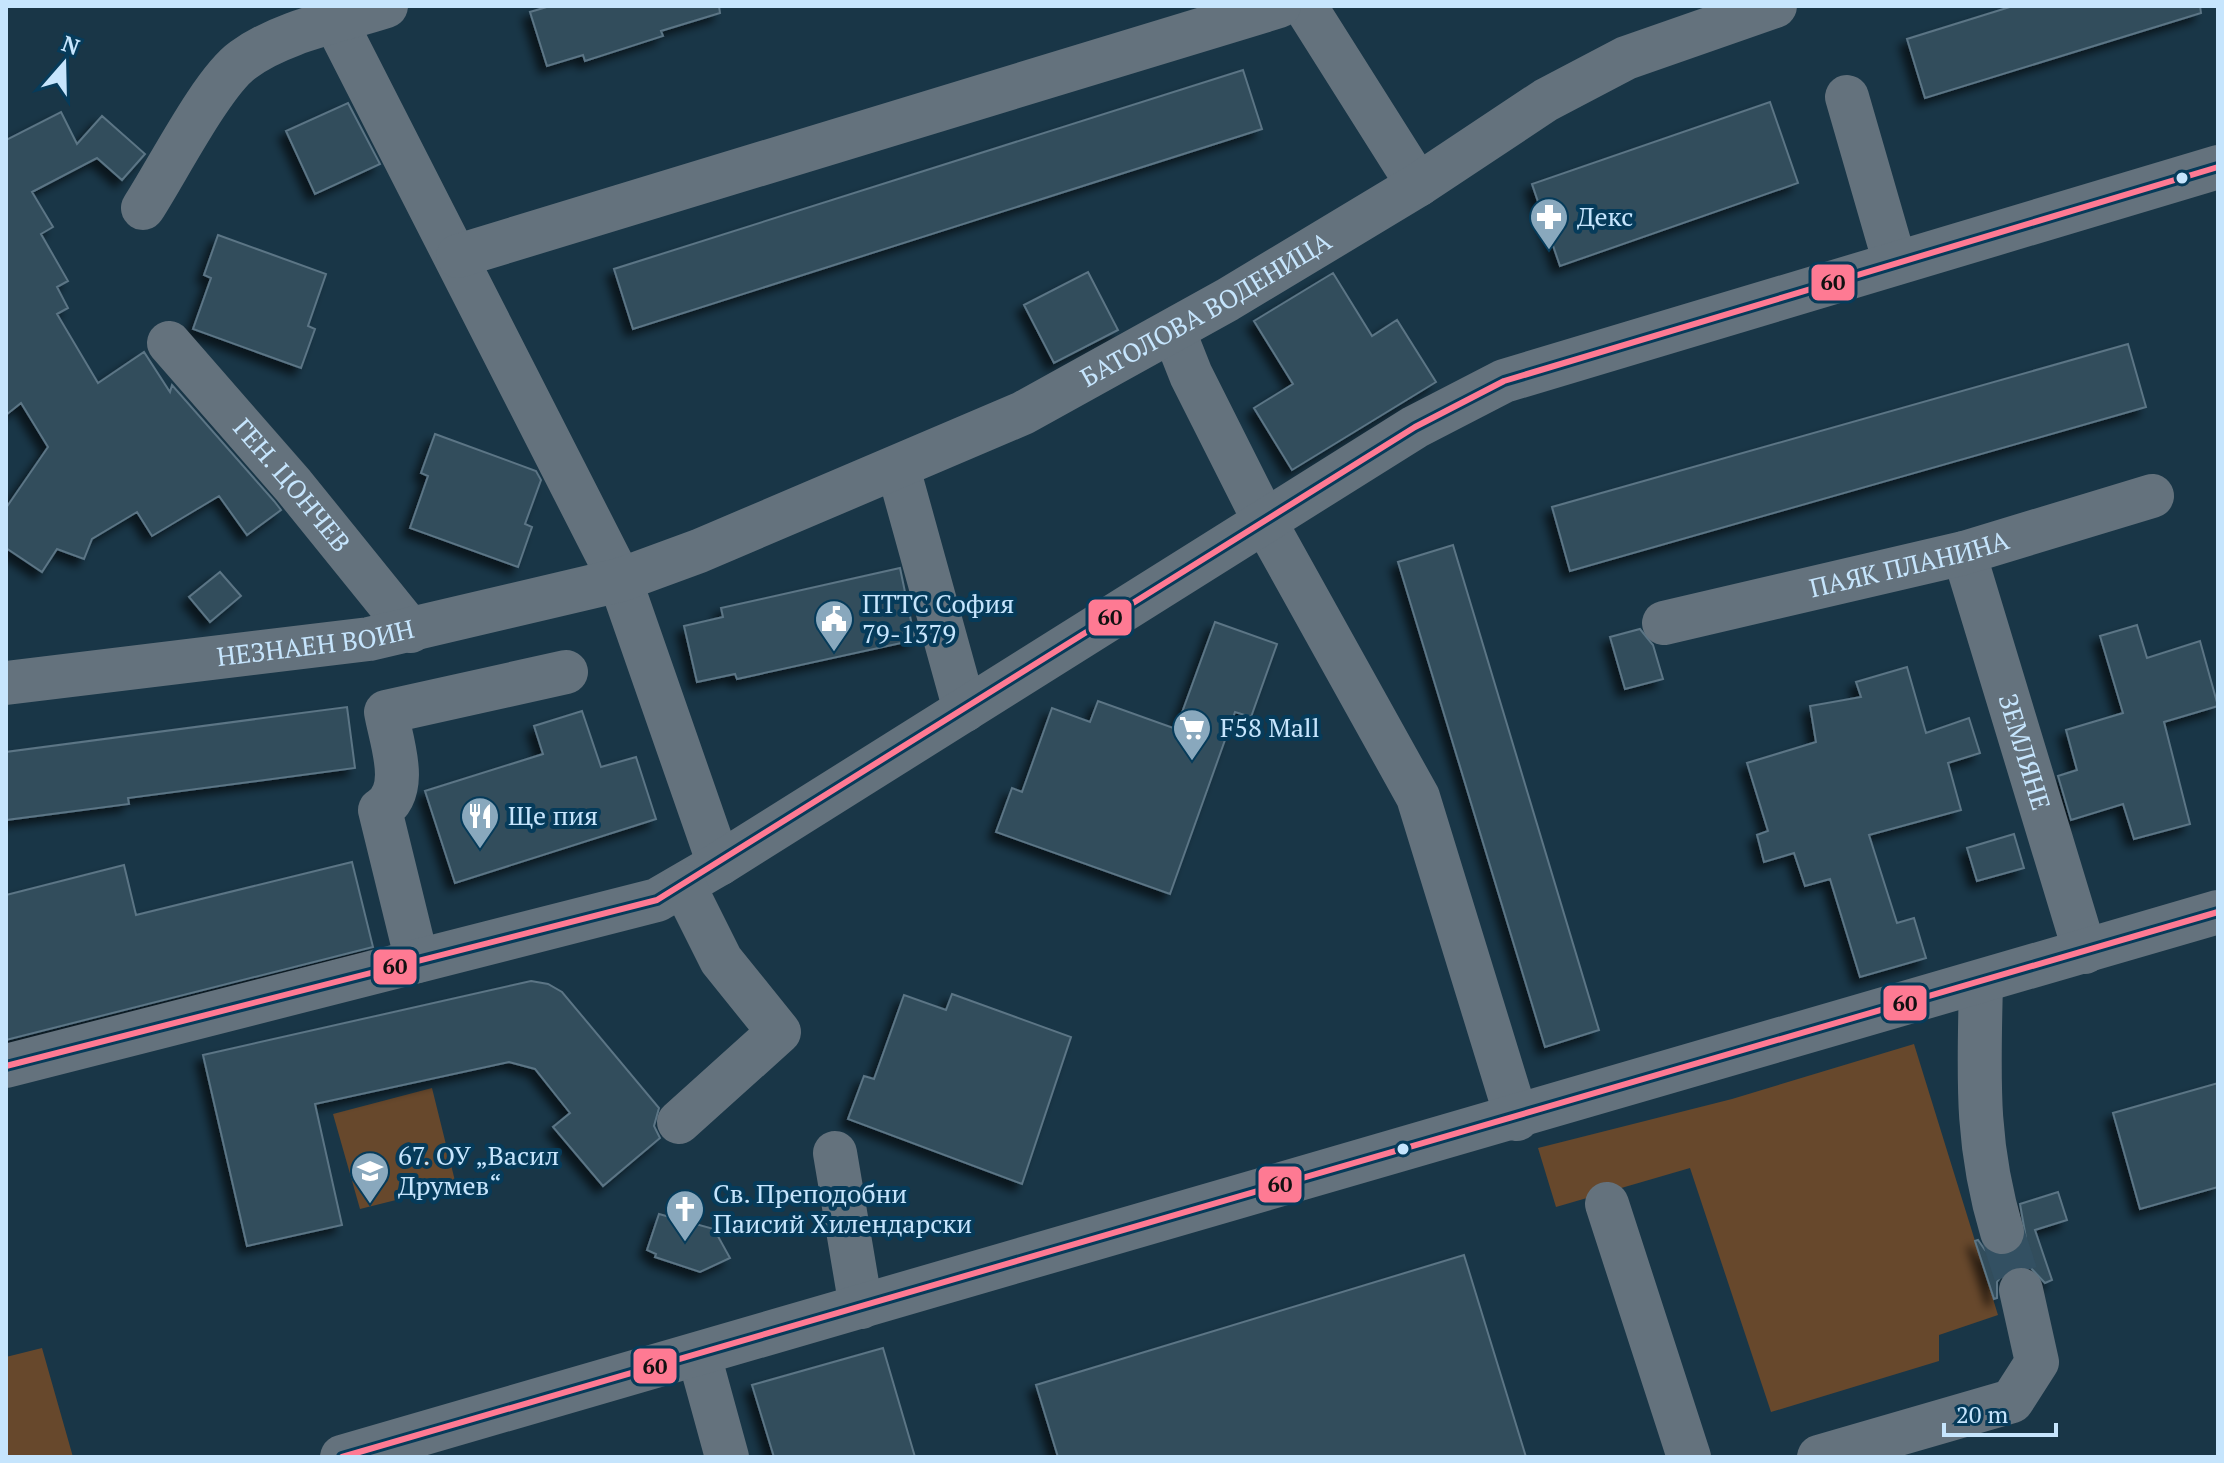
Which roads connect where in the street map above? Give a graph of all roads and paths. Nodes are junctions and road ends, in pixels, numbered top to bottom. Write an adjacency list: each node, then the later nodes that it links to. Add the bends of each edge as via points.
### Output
1 (386, 6): 5 (street)
2 (1305, 6): 8 (street)
3 (1775, 6): 8 (street, БАТОЛОВА ВОДЕНИЦА, via 1626,58 1546,100)
4 (1252, 9): 10 (street)
5 (336, 23): 9 (street, via 274,42 241,61); 10 (street)
6 (1847, 97): 11 (street)
7 (2218, 167): 11 (street)
8 (1418, 185): 12 (street, БАТОЛОВА ВОДЕНИЦА)
9 (143, 208)
10 (458, 256): 18 (street)
11 (1895, 263): 16 (street, via 1504,381 1415,427)
12 (1174, 332): 14 (street, БАТОЛОВА ВОДЕНИЦА, via 1023,413); 16 (street)
13 (169, 343): 20 (street, ГЕН. ЦОНЧЕВ)
14 (898, 468): 18 (street, БАТОЛОВА ВОДЕНИЦА); 23 (street)
15 (2152, 496): 17 (street, ПАЯК ПЛАНИНА)
16 (1265, 522): 23 (street); 30 (street, via 1418,797)
17 (1964, 553): 19 (street, ПАЯК ПЛАНИНА); 26 (street, ЗЕМЛЯНЕ)
18 (620, 580): 20 (street, НЕЗНАЕН ВОИН); 24 (street)
19 (1664, 623)
20 (411, 631): 22 (street, НЕЗНАЕН ВОИН)
21 (566, 672): 27 (street, via 386,712 397,790 392,803 380,810)
22 (6, 683)
23 (965, 710): 24 (street)
24 (701, 875): 27 (street, via 626,910); 31 (street, via 721,960 779,1032)
25 (2218, 912): 26 (street)
26 (2085, 952): 28 (street)
27 (417, 961): 29 (street)
28 (1981, 982): 30 (street); 34 (street, via 1980,1136)
29 (6, 1066)
30 (1517, 1119): 36 (street)
31 (679, 1122)
32 (835, 1153): 36 (street)
33 (1607, 1204): 40 (street)
34 (2002, 1232)
35 (2021, 1290): 41 (street, via 2037,1362 2012,1401)
36 (861, 1307): 37 (street)
37 (699, 1355): 38 (street); 39 (street)
38 (342, 1457)
39 (727, 1457)
40 (1689, 1457)
41 (1819, 1457)

